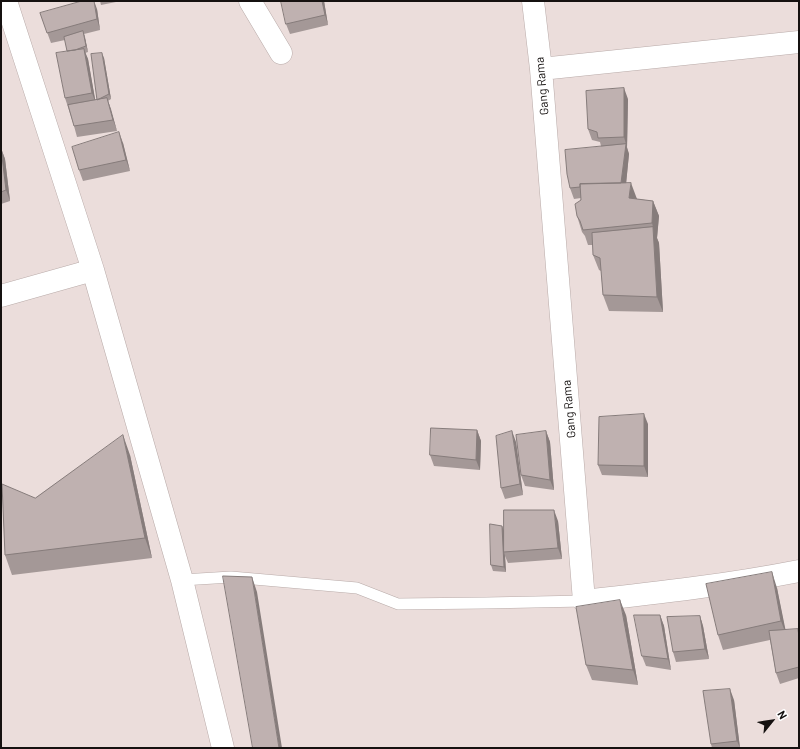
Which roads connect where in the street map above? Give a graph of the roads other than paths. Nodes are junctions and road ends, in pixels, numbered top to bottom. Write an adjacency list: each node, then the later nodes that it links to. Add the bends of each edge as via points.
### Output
1 (6, 1): 7 (street)
2 (250, 1): 5 (street)
3 (533, 1): 6 (street, Gang Rama)
4 (799, 42): 6 (street)
5 (281, 53)
6 (541, 69): 11 (street, Gang Rama)
7 (93, 270): 8 (street); 10 (street)
8 (1, 296)
9 (799, 571): 11 (street, via 682,590)
10 (182, 580): 11 (lane, via 231,577 357,588 398,604); 12 (street)
11 (584, 601)
12 (223, 748)

